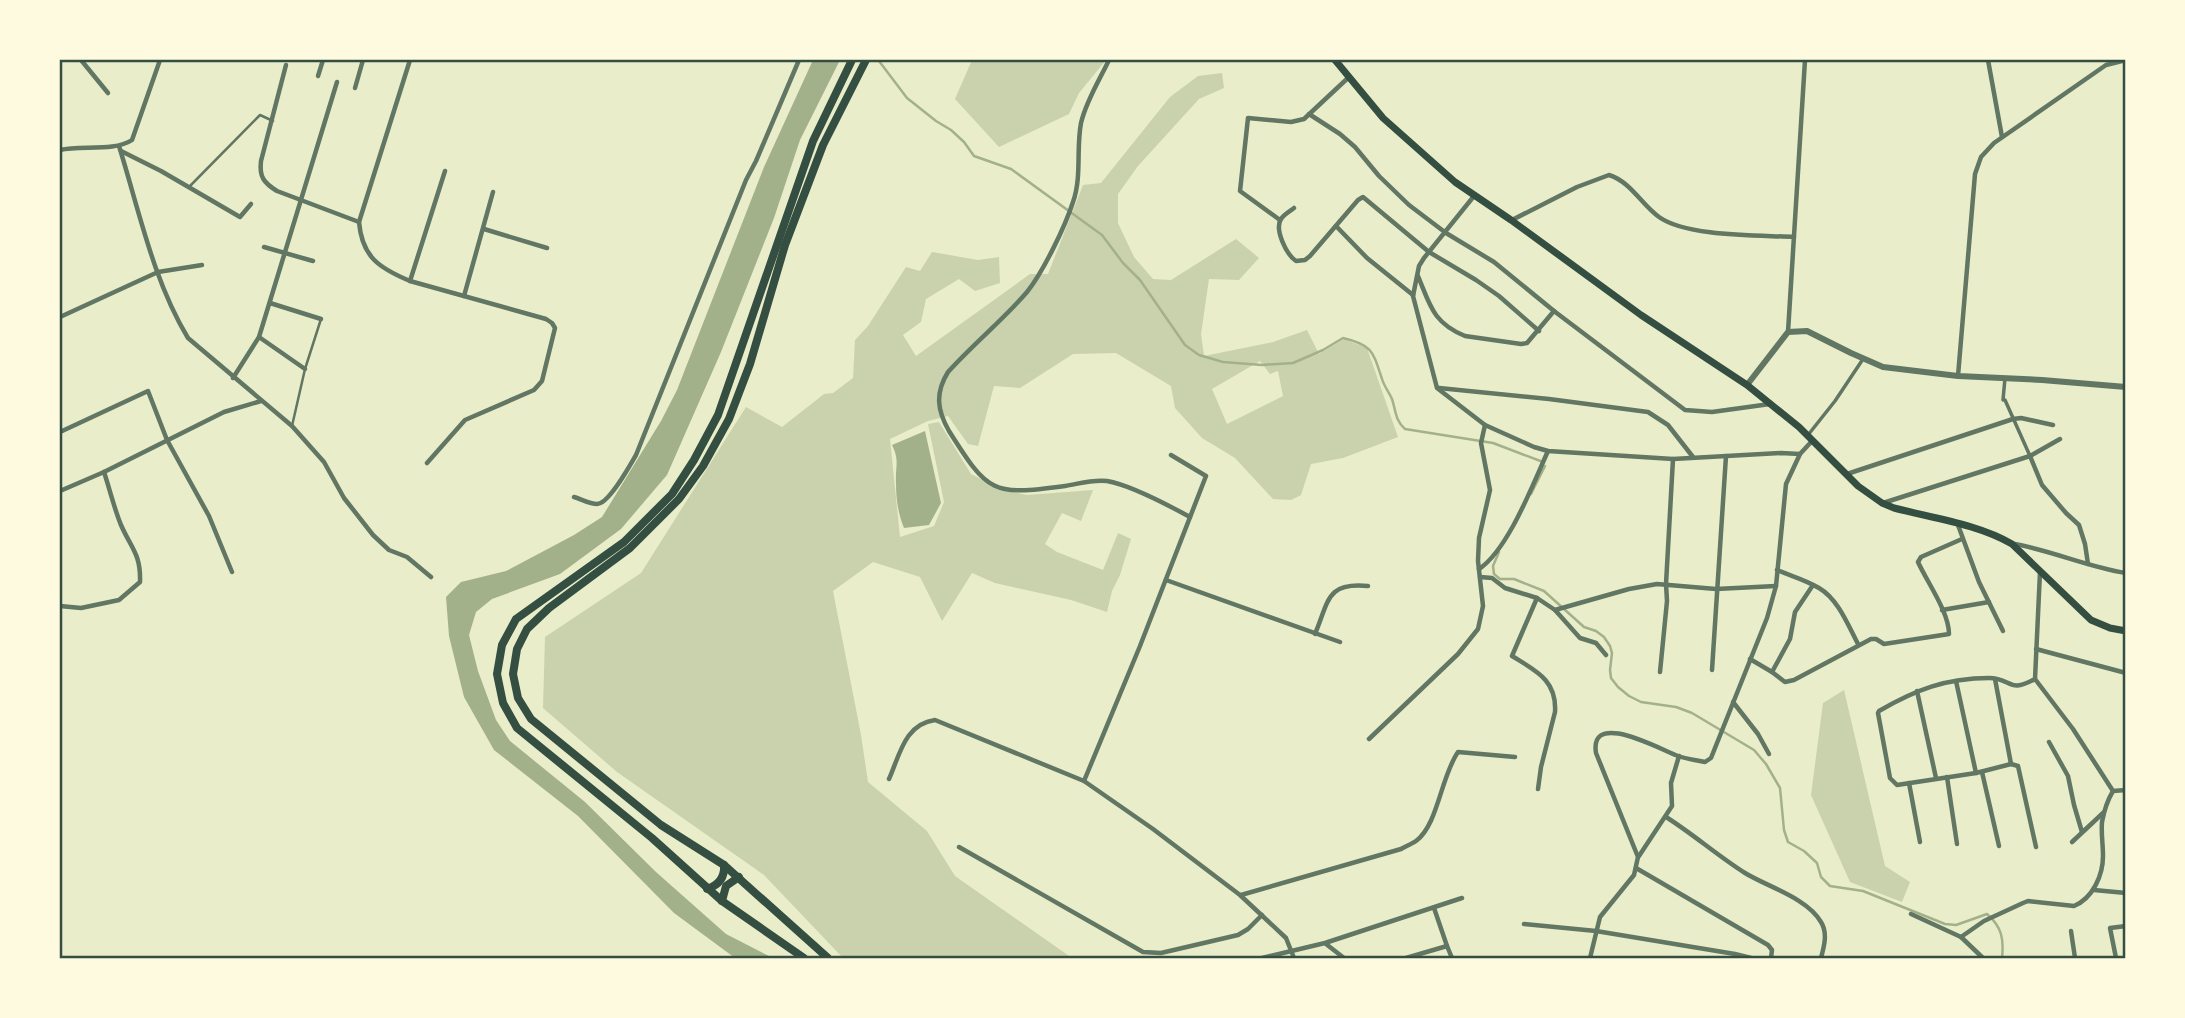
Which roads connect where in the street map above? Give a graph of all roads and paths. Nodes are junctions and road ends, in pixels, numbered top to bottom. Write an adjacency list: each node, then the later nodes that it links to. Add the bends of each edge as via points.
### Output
1 (81, 60): 20 (street)
2 (160, 60): 24 (street, via 132,140)
3 (323, 60): 16 (street)
4 (363, 60): 19 (street)
5 (410, 60): 35 (street)
6 (799, 60): 87 (street, via 636,455 603,502)
7 (852, 60): 157 (main road, via 813,141 718,415 694,460 672,494 624,542 516,619 502,645 497,674 503,703 517,728)
8 (866, 60): 154 (main road, via 823,145 785,245 750,364 703,466 679,499 630,548 549,608 527,629 517,649 513,674 518,698 531,719 660,825)
9 (1109, 60): 89 (street, via 1082,120 1072,206 1044,264 1027,291 948,372 937,397 944,422 986,482 1020,492 1106,481)
10 (1346, 60): 14 (street)
11 (1805, 60): 39 (street)
12 (1988, 60): 23 (street)
13 (2126, 60): 23 (street, via 2106,65)
14 (1337, 62): 17 (main road)
15 (286, 65): 22 (street)
16 (318, 76)
17 (1349, 77): 21 (street); 29 (main road, via 1383,118)
18 (337, 82): 30 (street)
19 (355, 88)
20 (108, 93)
21 (1309, 114): 33 (street, via 1291,122 1248,118 1240,191); 38 (street, via 1355,147 1409,205)
22 (273, 121): 27 (lane, via 260,115); 30 (street, via 261,176 277,191)
23 (2002, 137): 60 (street, via 1981,157 1975,174)
24 (120, 148): 25 (street); 27 (street); 46 (street)
25 (60, 150)
26 (445, 171): 48 (street)
27 (189, 187): 31 (street, via 240,217)
28 (492, 192): 37 (street)
29 (1474, 196): 34 (main road); 38 (street)
30 (301, 200): 35 (street); 43 (street)
31 (251, 204)
32 (1294, 208): 33 (street)
33 (1280, 220): 36 (street, via 1285,249 1296,261 1310,256)
34 (1511, 220): 39 (street, via 1609,175 1669,222 1696,230); 63 (main road)
35 (359, 222): 48 (street, via 364,249 372,260)
36 (1336, 226): 42 (street, via 1363,197); 50 (street)
37 (484, 229): 41 (street); 49 (street)
38 (1446, 233): 42 (street); 52 (street, via 1494,262)
39 (1794, 237): 56 (street)
40 (264, 247): 43 (street)
41 (547, 248)
42 (1429, 252): 47 (street); 55 (street, via 1499,296)
43 (284, 253): 44 (street); 51 (street)
44 (313, 261)
45 (202, 264): 46 (street)
46 (158, 272): 53 (street); 61 (street, via 188,338)
47 (1417, 274): 50 (street); 55 (street, via 1433,313 1459,333 1521,344)
48 (410, 281): 49 (street)
49 (464, 296): 83 (street, via 546,319 555,328 542,381 534,390 465,420)
50 (1413, 296): 64 (street)
51 (270, 303): 54 (street); 57 (street)
52 (1554, 311): 55 (street); 67 (street, via 1685,410 1712,412)
53 (60, 317)
54 (321, 319): 59 (lane)
55 (1539, 331)
56 (1788, 332): 58 (street, via 1807,331); 63 (street)
57 (258, 337): 59 (street); 61 (street)
58 (1863, 359): 60 (street, via 1883,367); 73 (street)
59 (305, 369): 70 (lane)
60 (1958, 376): 62 (street)
61 (233, 378): 66 (street)
62 (2005, 378): 65 (street); 68 (street, via 2003,400)
63 (1746, 385): 67 (main road)
64 (1437, 387): 71 (street); 81 (street, via 1648,412 1668,425)
65 (2126, 387)
66 (261, 401): 70 (street); 75 (street, via 224,412)
67 (1771, 404): 73 (main road)
68 (2013, 419): 69 (street); 80 (street); 85 (street)
69 (2053, 425)
70 (292, 426): 99 (street, via 324,462 373,535)
71 (1485, 427): 76 (street); 94 (street, via 1481,443 1490,490 1479,538)
72 (60, 432): 75 (street, via 148,391)
73 (1810, 438): 77 (street); 85 (main road)
74 (2060, 439): 80 (street)
75 (167, 440): 84 (street); 96 (street, via 209,516)
76 (1548, 451): 82 (street); 94 (street, via 1503,541)
77 (1800, 454): 79 (street); 95 (street, via 1786,484)
78 (1171, 455): 89 (street, via 1206,475)
79 (1726, 456): 81 (street); 106 (street)
80 (2030, 456): 88 (street); 93 (street, via 2042,485 2079,525)
81 (1694, 458): 82 (street)
82 (1673, 459): 102 (street)
83 (427, 463)
84 (104, 472): 86 (street); 109 (street, via 121,526 138,556 141,582 119,600 81,608)
85 (1847, 474): 88 (main road)
86 (60, 491)
87 (574, 496)
88 (1882, 503): 90 (main road)
89 (1190, 517): 101 (street)
90 (1958, 525): 91 (street); 92 (main road, via 1986,531)
91 (1962, 540): 108 (street); 111 (street, via 1918,562)
92 (2012, 544): 93 (street); 97 (main road)
93 (2088, 564): 98 (street)
94 (1479, 569): 100 (street)
95 (1777, 570): 103 (street); 105 (street)
96 (232, 572)
97 (2040, 572): 113 (main road, via 2091,620); 117 (street)
98 (2126, 573)
99 (431, 577)
100 (1480, 577): 107 (street); 129 (street, via 1483,606 1478,629)
101 (1166, 580): 114 (street); 139 (street)
102 (1666, 584): 106 (street); 110 (street, via 1629,589); 122 (street)
103 (1813, 585): 116 (street, via 1837,607); 121 (street, via 1795,612 1790,639)
104 (1368, 586): 114 (street, via 1340,587 1333,592)
105 (1776, 586): 106 (street); 119 (street)
106 (1716, 589): 120 (street)
107 (1537, 598): 110 (street); 141 (street, via 1512,656 1540,672 1556,703)
108 (1989, 602): 111 (street); 112 (street)
109 (60, 606)
110 (1555, 610): 118 (street, via 1580,638 1596,643)
111 (1942, 610): 116 (street, via 1950,631 1947,634 1884,644 1871,639)
112 (2003, 631)
113 (2126, 631)
114 (1315, 634): 115 (street)
115 (1340, 642)
116 (1858, 644): 121 (street, via 1794,680 1785,682)
117 (2036, 649): 123 (street); 125 (street)
118 (1606, 655)
119 (1750, 659): 121 (street); 128 (street)
120 (1712, 670)
121 (1772, 671)
122 (1660, 672)
123 (2126, 673)
124 (1994, 678): 125 (street, via 2014,686); 126 (street); 134 (street)
125 (2035, 679): 143 (street)
126 (1956, 681): 127 (street); 135 (street)
127 (1917, 691): 137 (street); 140 (street, via 1878,713 1890,778 1897,785)
128 (1733, 702): 131 (street); 132 (street, via 1708,761)
129 (1369, 739)
130 (2049, 743): 146 (street, via 2068,776)
131 (1769, 754)
132 (1679, 756): 145 (street, via 1671,783 1672,806); 153 (street, via 1623,733 1605,733 1594,744)
133 (1515, 757): 160 (street, via 1458,752 1427,830 1409,845)
134 (2011, 764): 135 (street); 152 (street, via 2018,766)
135 (1979, 772): 136 (street); 150 (street)
136 (1947, 777): 137 (street); 149 (street)
137 (1936, 778): 140 (street)
138 (889, 779): 139 (street, via 914,727 935,720)
139 (1084, 781): 160 (street)
140 (1909, 783): 147 (street)
141 (1538, 789)
142 (2126, 790): 143 (street)
143 (2113, 791): 144 (street)
144 (2104, 812): 146 (street); 158 (street, via 2102,864)
145 (1666, 817): 153 (street); 184 (street, via 1747,874 1815,914 1825,933)
146 (2082, 832): 148 (street)
147 (1920, 842)
148 (2071, 842)
149 (1957, 844)
150 (1998, 846)
151 (959, 847): 165 (street, via 1143,952 1161,953 1238,935)
152 (2036, 847)
153 (1638, 857): 155 (street)
154 (724, 865): 156 (main road); 157 (main road, via 722,878)
155 (1636, 868): 169 (street, via 1600,916); 183 (street, via 1768,944)
156 (739, 877): 162 (main road, via 726,886); 175 (main road)
157 (707, 889): 162 (main road)
158 (2094, 890): 159 (street); 170 (street, via 2074,906 2028,901)
159 (2126, 893)
160 (1240, 895): 165 (street)
161 (1462, 898): 163 (street)
162 (722, 901): 174 (main road)
163 (1434, 908): 171 (street); 172 (street)
164 (1911, 914): 170 (street)
165 (1262, 915): 173 (street, via 1286,938)
166 (1524, 924): 169 (street)
167 (2126, 926): 187 (street, via 2110,928)
168 (2071, 930): 186 (street)
169 (1596, 932): 181 (street); 182 (street)
170 (1961, 937): 185 (street)
171 (1325, 943): 173 (street); 178 (street)
172 (1447, 946): 179 (street); 180 (street)
173 (1293, 952): 176 (street); 177 (street)
174 (803, 958)
175 (828, 958)
176 (1262, 958)
177 (1294, 958)
178 (1344, 958)
179 (1406, 958)
180 (1452, 958)
181 (1590, 958)
182 (1751, 958)
183 (1771, 958)
184 (1821, 958)
185 (1983, 958)
186 (2075, 958)
187 (2116, 958)

